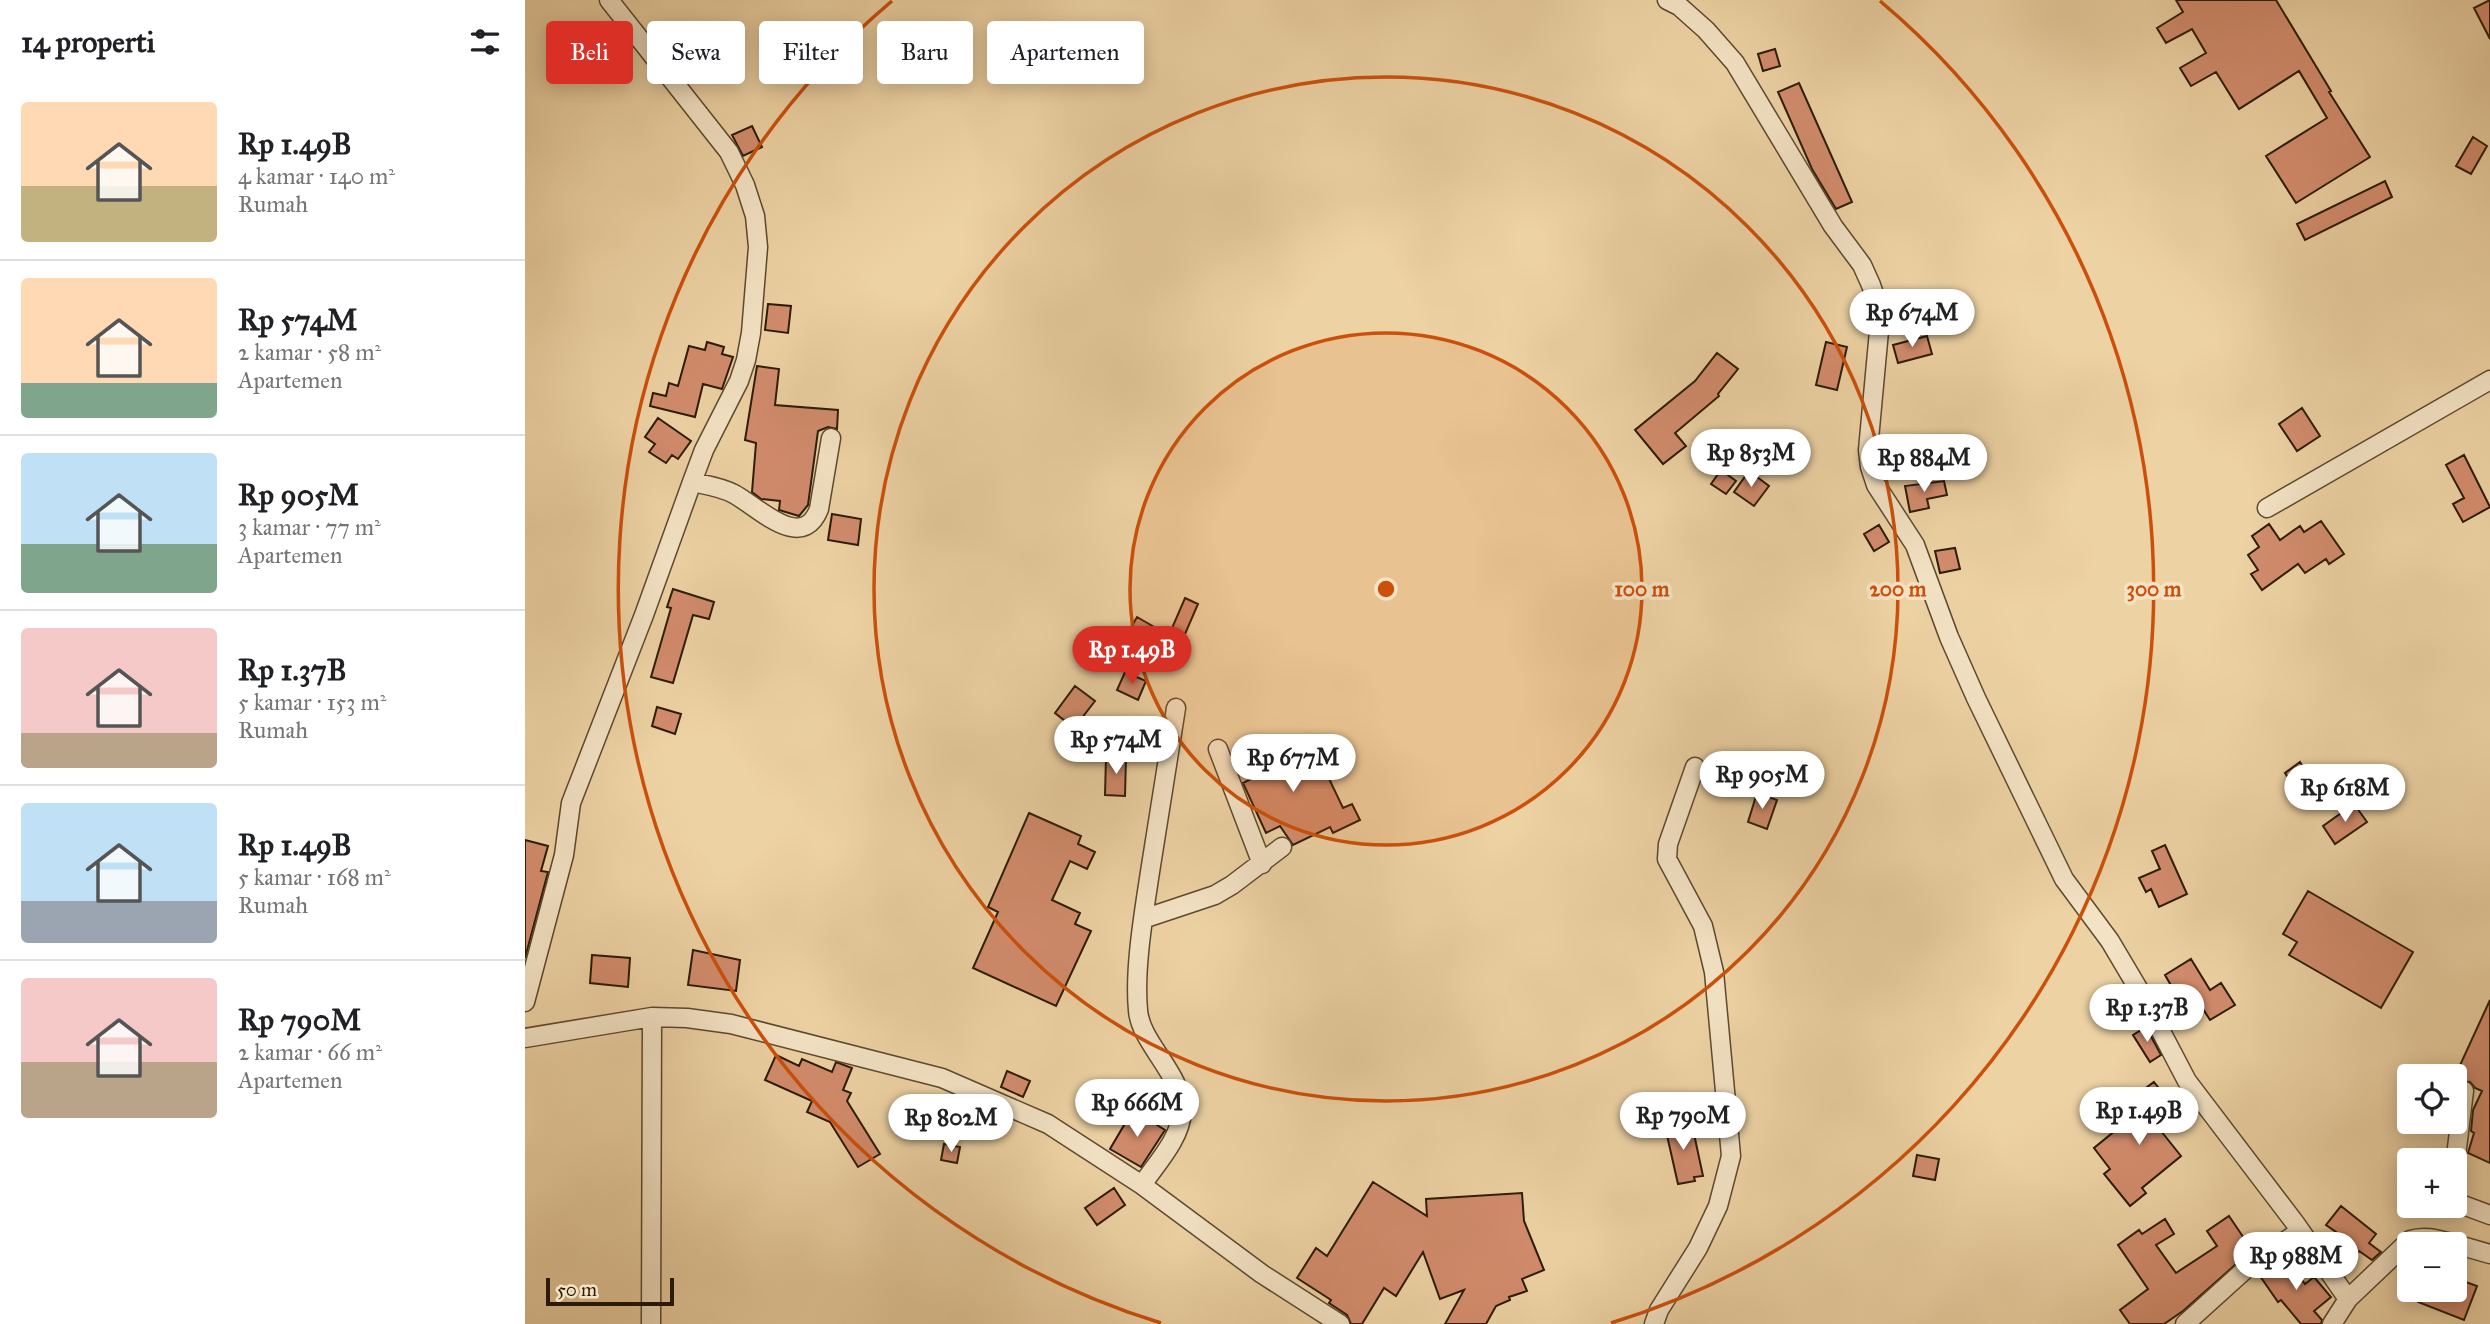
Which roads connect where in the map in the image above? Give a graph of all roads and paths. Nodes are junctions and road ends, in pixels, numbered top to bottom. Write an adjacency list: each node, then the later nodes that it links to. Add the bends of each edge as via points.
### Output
1 (609, 0): 5 (street, via 729,152 755,216 758,247 746,360)
2 (1667, 0): 19 (street, via 1706,30 1735,63 1833,226 1862,265 1878,306 1868,450 1877,485 1915,545 1955,649 2064,879 2110,941 2187,1081)
3 (2490, 380): 6 (street)
4 (831, 438): 5 (street, via 819,509 807,526 781,524 733,493)
5 (692, 482): 13 (street, via 571,803 564,855)
6 (2267, 508)
7 (1176, 708): 12 (street)
8 (1218, 750): 11 (street)
9 (1695, 767): 26 (street, via 1667,859 1703,926 1714,972 1731,1156 1719,1206)
10 (1282, 847): 11 (street)
11 (1262, 864): 12 (street, via 1215,895)
12 (1143, 919): 16 (street, via 1138,1013 1180,1093 1182,1110 1173,1140)
13 (525, 1002)
14 (652, 1017): 15 (street); 16 (street, via 731,1024 942,1078 1048,1124); 24 (street)
15 (525, 1038)
16 (1142, 1185): 25 (street, via 1262,1274)
17 (2467, 1206): 18 (street)
18 (2490, 1215)
19 (2300, 1231): 23 (street); 27 (street, via 2242,1272)
20 (2467, 1247): 22 (street)
21 (2397, 1252): 23 (street)
22 (2490, 1254)
23 (2348, 1299): 28 (street)
24 (652, 1324)
25 (1340, 1324)
26 (1654, 1324)
27 (2185, 1324)
28 (2332, 1324)

